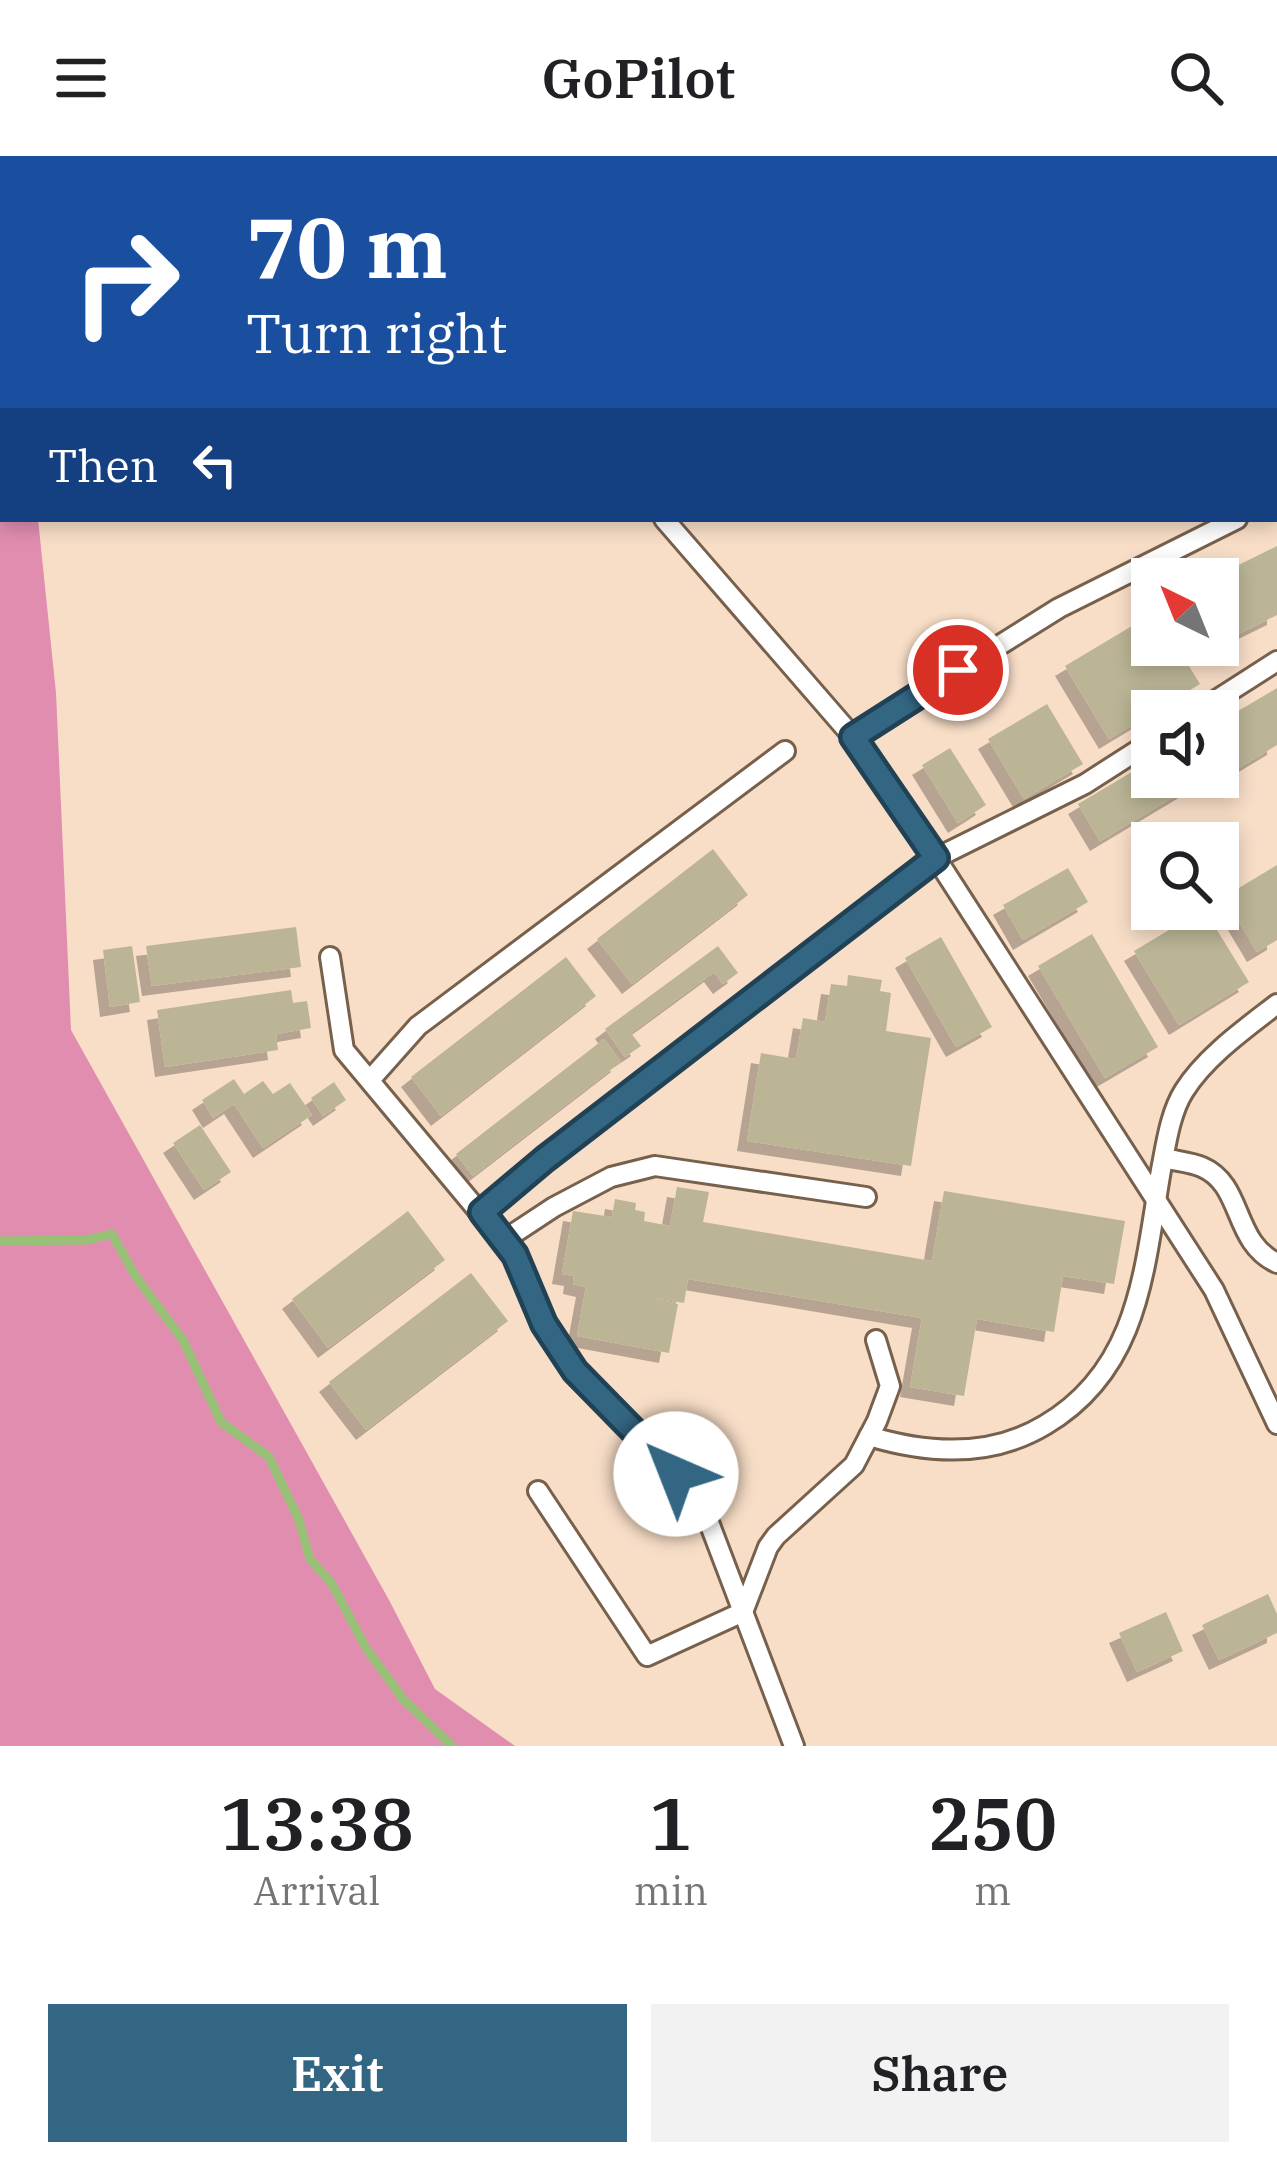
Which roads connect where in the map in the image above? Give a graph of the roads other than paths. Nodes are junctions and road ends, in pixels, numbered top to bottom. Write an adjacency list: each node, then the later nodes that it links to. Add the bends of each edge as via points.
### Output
1 (667, 522): 5 (lane)
2 (1231, 522): 5 (lane, via 1059,608)
3 (1277, 661): 4 (lane)
4 (1232, 690)
5 (853, 737): 8 (lane)
6 (784, 751): 11 (lane, via 418,1026)
7 (1131, 754): 8 (lane)
8 (936, 858): 14 (lane); 15 (lane)
9 (331, 957): 11 (lane, via 344,1050)
10 (1277, 1004): 12 (lane, via 1182,1093)
11 (370, 1080): 15 (lane)
12 (1164, 1158): 14 (lane); 17 (lane, via 1222,1181 1247,1239)
13 (866, 1197): 16 (lane, via 655,1166 610,1178)
14 (1156, 1201): 19 (lane, via 1214,1290); 20 (lane, via 1127,1338 1065,1413 1020,1440 968,1450 911,1449)
15 (482, 1212): 16 (lane)
16 (504, 1240): 22 (lane, via 575,1371 676,1474 710,1525)
17 (1277, 1263)
18 (876, 1340): 20 (lane, via 890,1386)
19 (1277, 1424)
20 (869, 1436): 22 (lane, via 854,1465 776,1536)
21 (538, 1491): 22 (lane, via 647,1656)
22 (743, 1612): 23 (lane)
23 (794, 1746)

